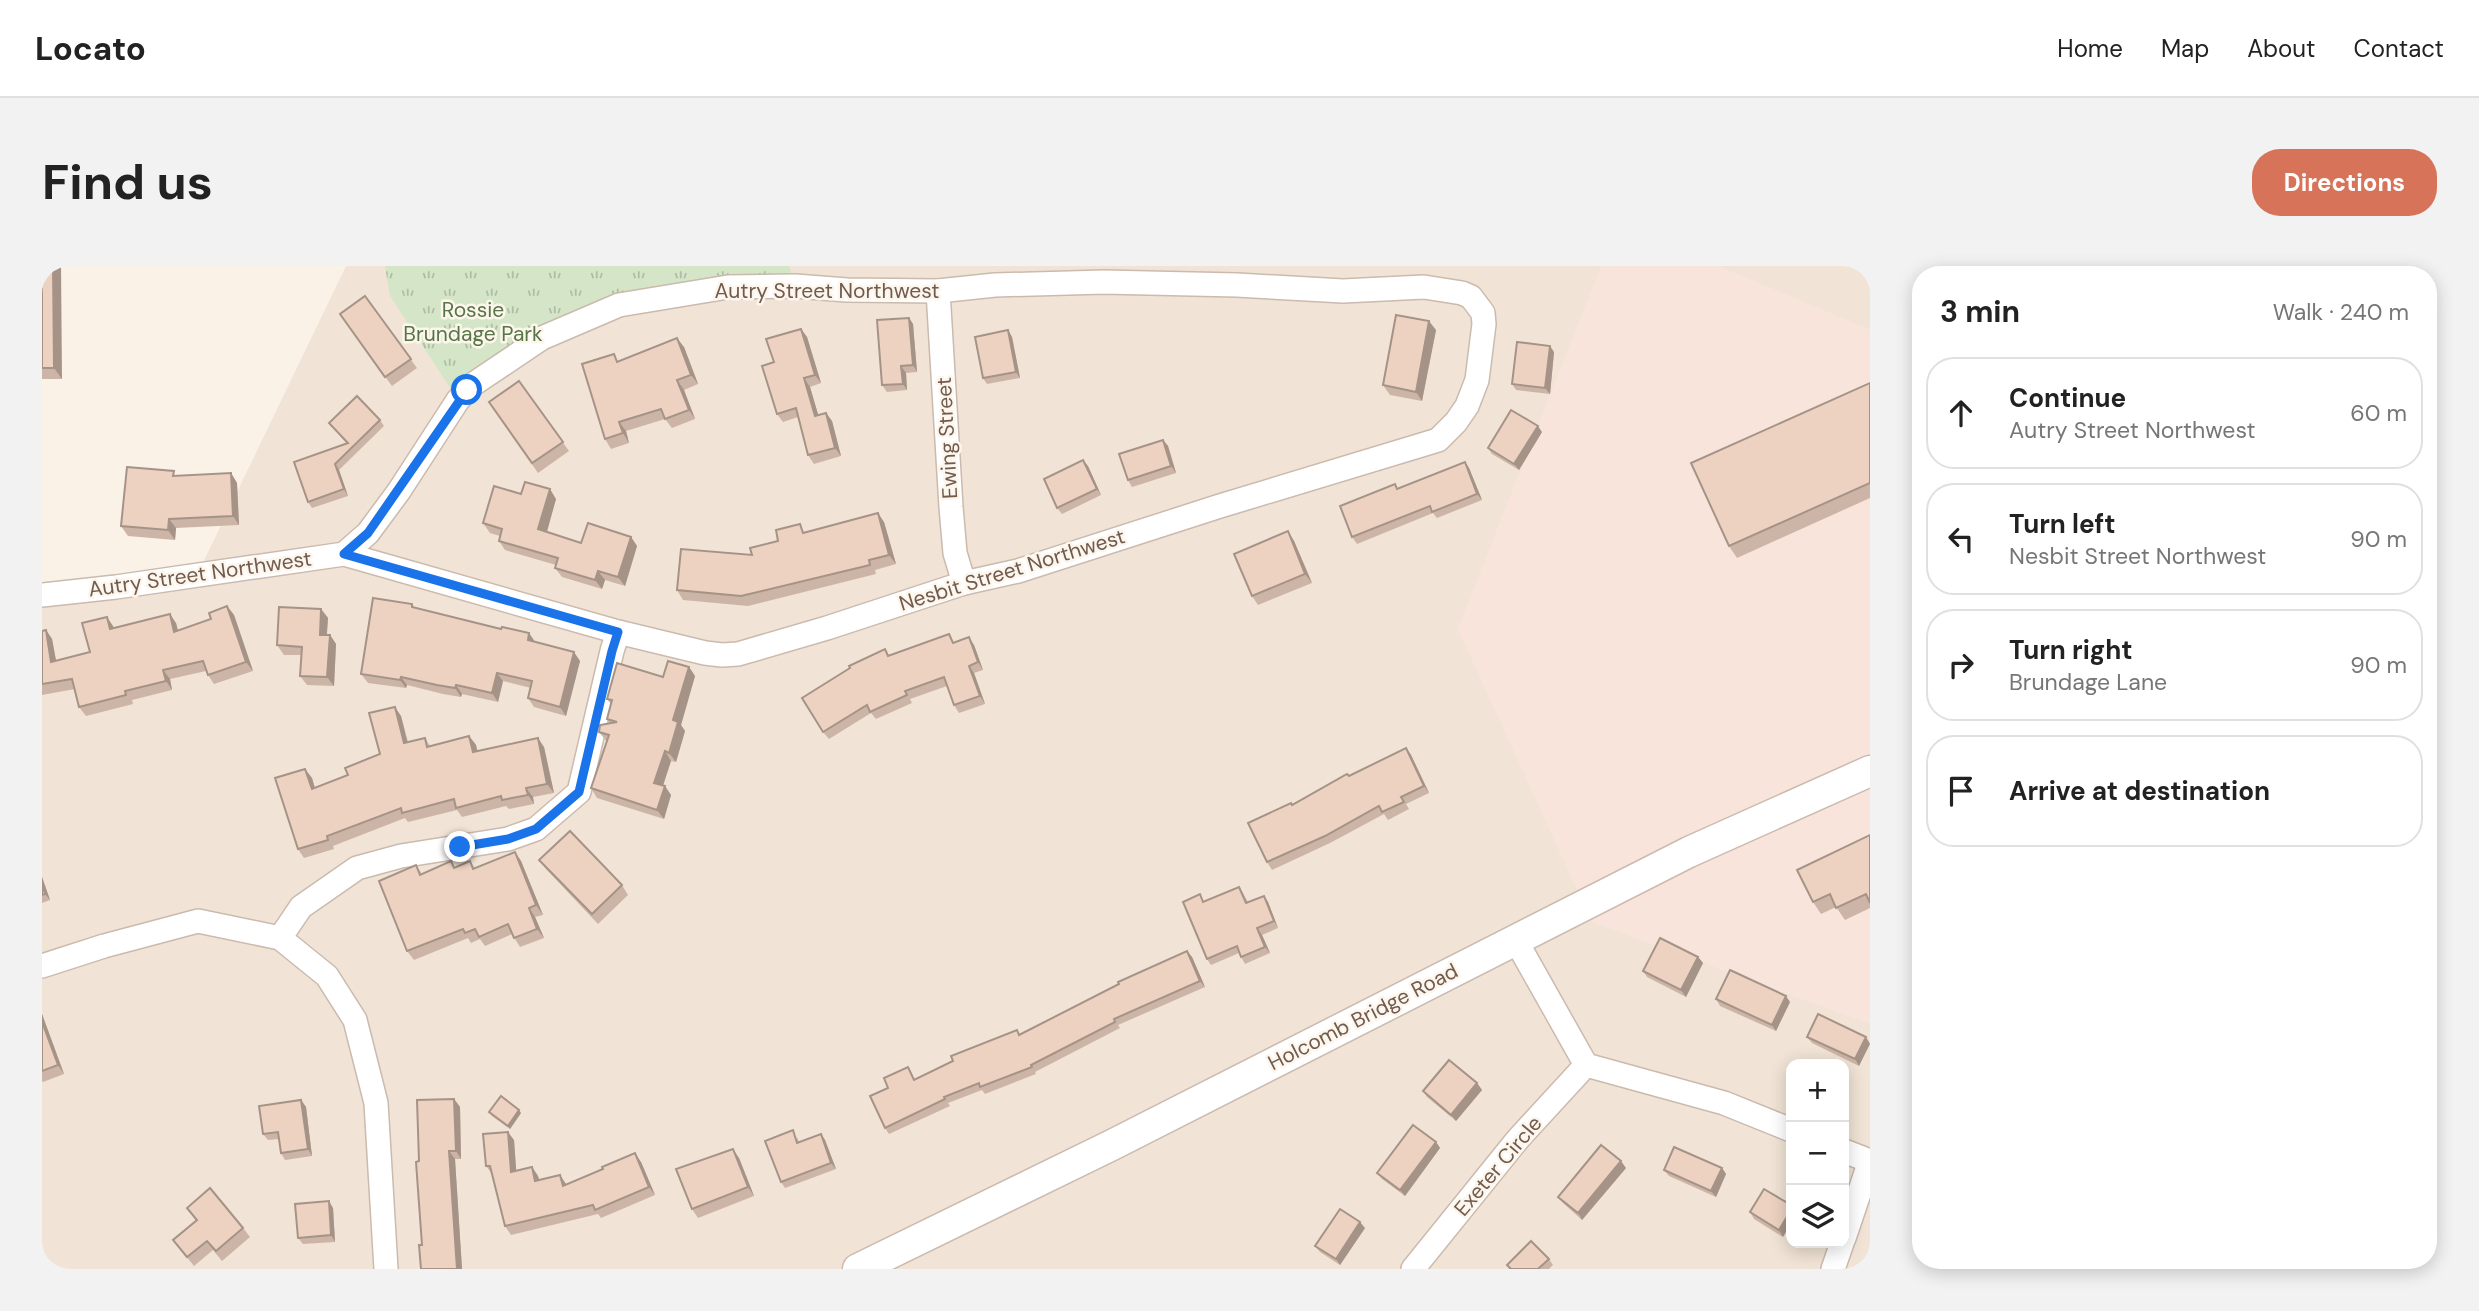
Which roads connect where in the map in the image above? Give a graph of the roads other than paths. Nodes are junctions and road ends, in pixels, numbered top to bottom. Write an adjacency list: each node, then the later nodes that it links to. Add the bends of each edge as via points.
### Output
1 (1385, 288): 2 (street, Autry Street Northwest, via 1343,291 1104,282); 4 (street, Nesbit Street Northwest, via 1424,287 1462,293 1483,313 1477,380 1467,406 1438,440 1018,571)
2 (938, 291): 3 (street, Autry Street Northwest, via 728,287 619,305 551,334 472,385 368,533); 4 (street, Ewing Street, via 955,552)
3 (344, 554): 5 (street, Autry Street Northwest); 6 (street, Nesbit Street Northwest)
4 (964, 583): 6 (street, Nesbit Street Northwest, via 738,654 705,653)
5 (42, 595)
6 (618, 632): 8 (street, via 579,792 536,829 508,839 357,868 301,907)
7 (1870, 771): 9 (street, Holcomb Bridge Road, via 1689,852)
8 (280, 938): 10 (street, via 198,921); 17 (street, via 327,976 355,1020 376,1103)
9 (1515, 939): 11 (street); 18 (street, Holcomb Bridge Road, via 1125,1139)
10 (42, 966)
11 (1586, 1065): 12 (street, via 1724,1103); 19 (street, Exeter Circle, via 1518,1139)
12 (1786, 1128)
13 (1849, 1153): 14 (street)
14 (1870, 1161): 15 (street)
15 (1849, 1222)
16 (1840, 1248): 20 (street)
17 (386, 1269)
18 (858, 1269)
19 (1413, 1269)
20 (1833, 1269)

